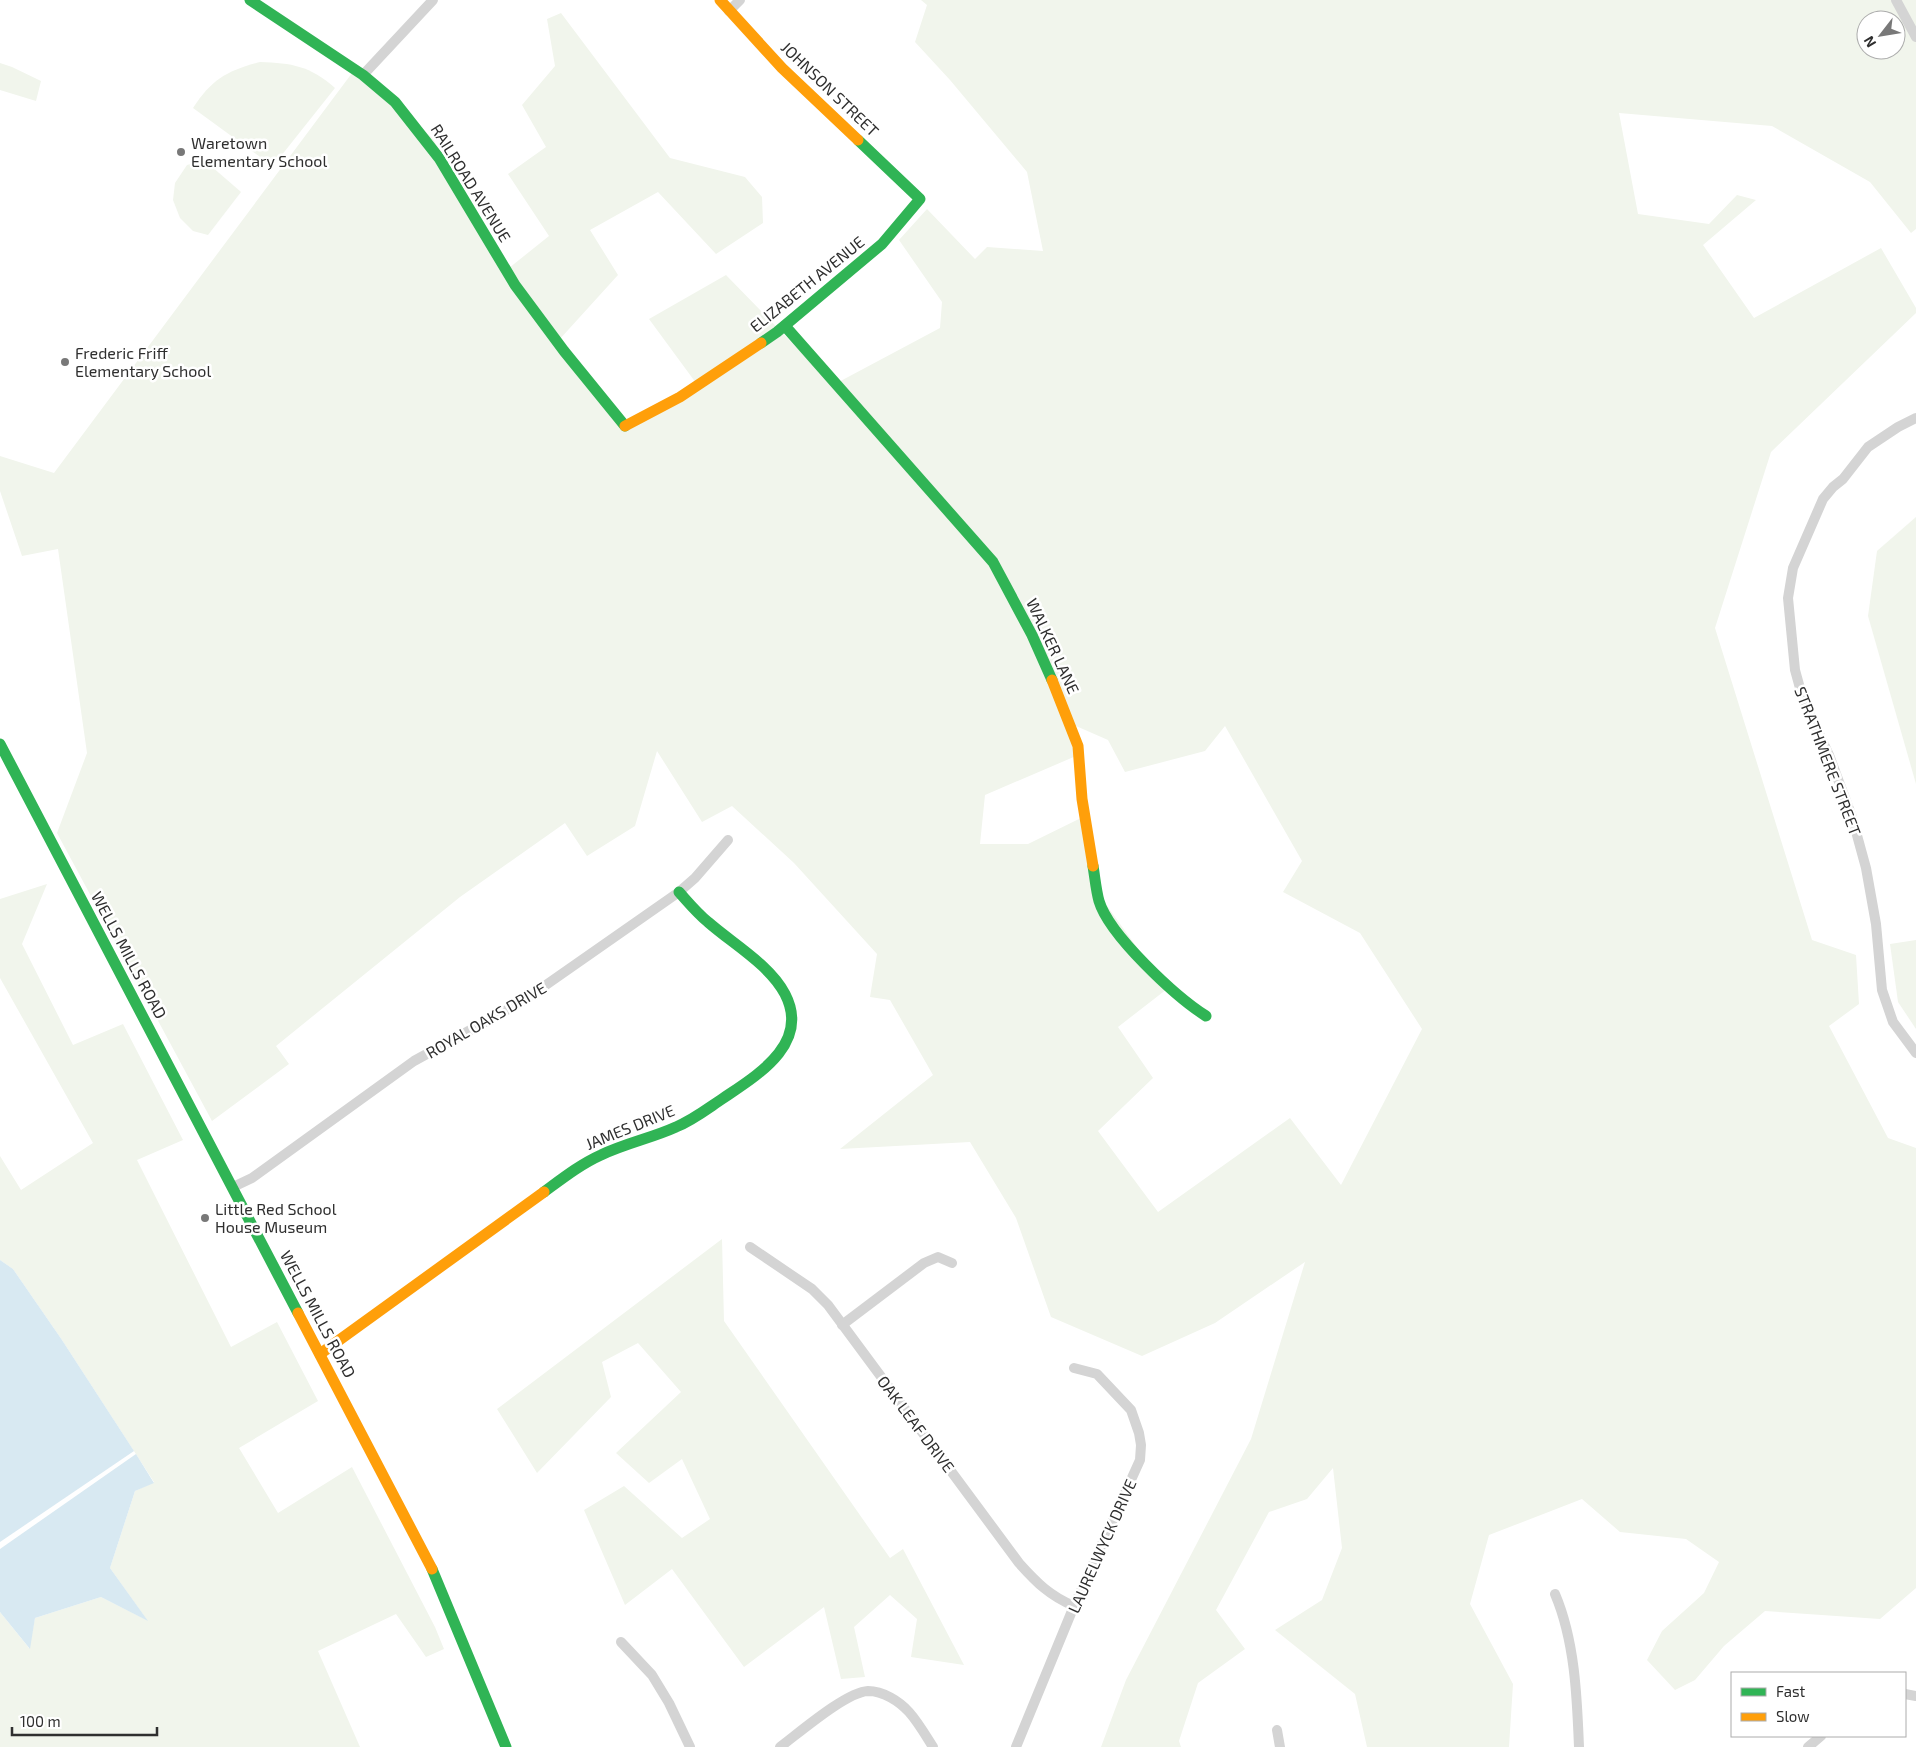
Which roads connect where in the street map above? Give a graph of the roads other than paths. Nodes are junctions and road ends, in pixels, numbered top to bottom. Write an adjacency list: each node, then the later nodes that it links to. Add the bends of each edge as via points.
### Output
1 (250, 0): 8 (street, RAILROAD AVENUE)
2 (433, 0): 8 (street)
3 (720, 0): 6 (street, JOHNSON STREET)
4 (740, 0): 6 (street)
5 (1896, 0): 7 (street)
6 (729, 11): 9 (street, JOHNSON STREET, via 782,68)
7 (1916, 37)
8 (363, 75): 12 (street, RAILROAD AVENUE, via 395,102 434,151 515,285)
9 (920, 198): 10 (street, ELIZABETH AVENUE, via 882,244)
10 (785, 326): 12 (street, ELIZABETH AVENUE, via 680,396); 16 (street, WALKER LANE, via 993,562 1032,635 1078,746 1082,799 1099,902 1114,929 1162,982)
11 (1916, 418): 17 (street, STRATHMERE STREET, via 1868,447 1823,499 1793,568 1788,598 1795,670 1803,699 1829,755 1852,817 1866,868 1876,924 1882,990 1893,1022)
12 (624, 426)
13 (0, 744): 18 (street, WELLS MILLS ROAD)
14 (728, 840): 15 (street, ROYAL OAKS DRIVE)
15 (680, 892): 18 (street, ROYAL OAKS DRIVE, via 523,1001 414,1061 260,1173); 22 (street, JAMES DRIVE, via 706,920 780,985 791,1012 791,1026 786,1045 773,1063 754,1079 677,1127 603,1153 582,1165)
16 (1206, 1016)
17 (1916, 1053)
18 (233, 1187): 22 (street, WELLS MILLS ROAD)
19 (750, 1247): 21 (street, OAK LEAF DRIVE, via 812,1289)
20 (952, 1263): 21 (street, via 938,1257 924,1263)
21 (842, 1325): 25 (street, OAK LEAF DRIVE, via 1019,1563 1040,1586)
22 (320, 1354): 29 (street, WELLS MILLS ROAD, via 436,1576)
23 (1074, 1368): 25 (street, LAURELWYCK DRIVE, via 1097,1374 1123,1401 1136,1421 1141,1445 1140,1460)
24 (1555, 1594): 35 (street, via 1568,1638)
25 (1074, 1606): 33 (street, LAURELWYCK DRIVE)
26 (621, 1642): 30 (street, via 652,1675)
27 (1277, 1730): 34 (street)
28 (1819, 1737): 36 (street)
29 (506, 1747)
30 (690, 1747)
31 (780, 1747): 32 (street, via 844,1700 868,1691 883,1694 909,1712)
32 (933, 1747)
33 (1016, 1747)
34 (1280, 1747)
35 (1579, 1747)
36 (1808, 1747)

